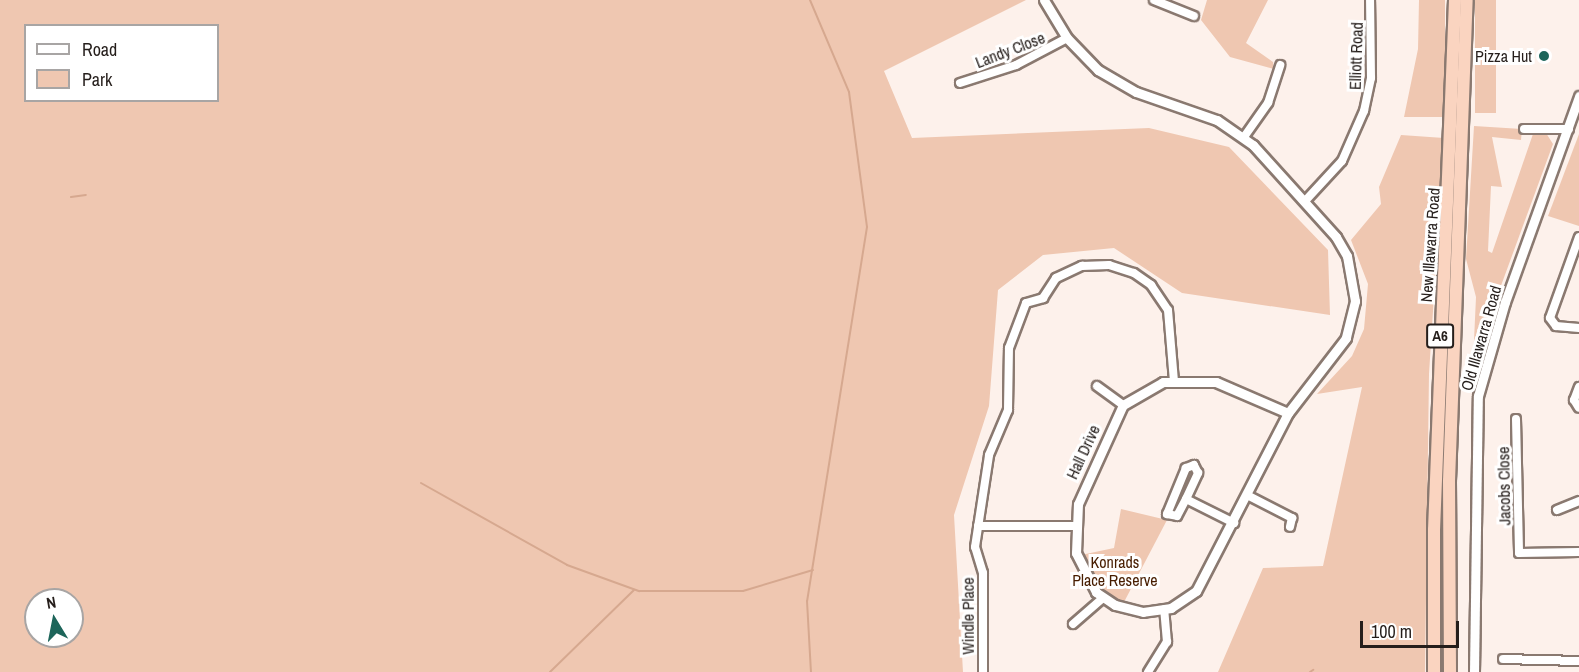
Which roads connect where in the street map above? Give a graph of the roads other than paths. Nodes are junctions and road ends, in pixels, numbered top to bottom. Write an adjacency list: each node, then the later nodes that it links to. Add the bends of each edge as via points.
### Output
1 (1044, 0): 7 (street)
2 (1154, 0): 6 (street)
3 (1370, 0): 14 (street, Elliott Road, via 1371,78 1365,111 1342,161)
4 (1455, 0): 41 (highway, New Illawarra Road / A6, via 1435,498)
5 (1467, 0): 42 (highway, New Illawarra Road / A6, via 1449,481)
6 (1194, 16)
7 (1067, 38): 9 (street, Landy Close, via 1016,65); 13 (street, via 1118,84 1199,112)
8 (1280, 65): 13 (street, via 1268,103)
9 (960, 83)
10 (1579, 96): 12 (street, Old Illawarra Road)
11 (1524, 129): 12 (street)
12 (1569, 129): 43 (street, Old Illawarra Road, via 1505,302 1478,396)
13 (1244, 137): 14 (street)
14 (1306, 201): 22 (street, via 1347,256 1355,301 1341,346)
15 (1579, 237): 16 (street, via 1550,318 1556,326)
16 (1579, 328)
17 (1174, 381): 20 (street, Hall Drive, via 1145,388); 22 (street, Hall Drive, via 1225,383); 30 (street, Windle Place, via 1170,316 1140,276 1109,265 1082,266 1056,278 1042,297 1026,303 1009,348 1008,410 989,455)
18 (1097, 386): 20 (street)
19 (1579, 387): 21 (street, via 1574,400)
20 (1123, 405): 29 (street, Hall Drive, via 1082,486)
21 (1579, 408)
22 (1288, 413): 24 (street)
23 (1516, 419): 32 (street, Jacobs Close, via 1519,553)
24 (1247, 495): 28 (street); 31 (street, via 1292,518)
25 (1186, 499): 25 (street, via 1177,516 1168,515 1167,506 1187,467 1194,465 1198,473); 28 (street)
26 (1579, 501): 27 (street)
27 (1557, 510)
28 (1234, 523): 34 (street, via 1201,585)
29 (1076, 525): 30 (street); 33 (street, Hall Drive, via 1078,562)
30 (978, 526): 39 (street, Windle Place, via 975,551 983,573)
31 (1290, 527)
32 (1579, 552)
33 (1103, 598): 34 (street, via 1132,611); 35 (street)
34 (1164, 609): 38 (street, via 1167,642)
35 (1073, 624)
36 (1503, 659): 37 (street)
37 (1579, 661)
38 (1157, 669): 40 (street)
39 (983, 672)
40 (1148, 672)
41 (1434, 672)
42 (1450, 672)
43 (1474, 672)

